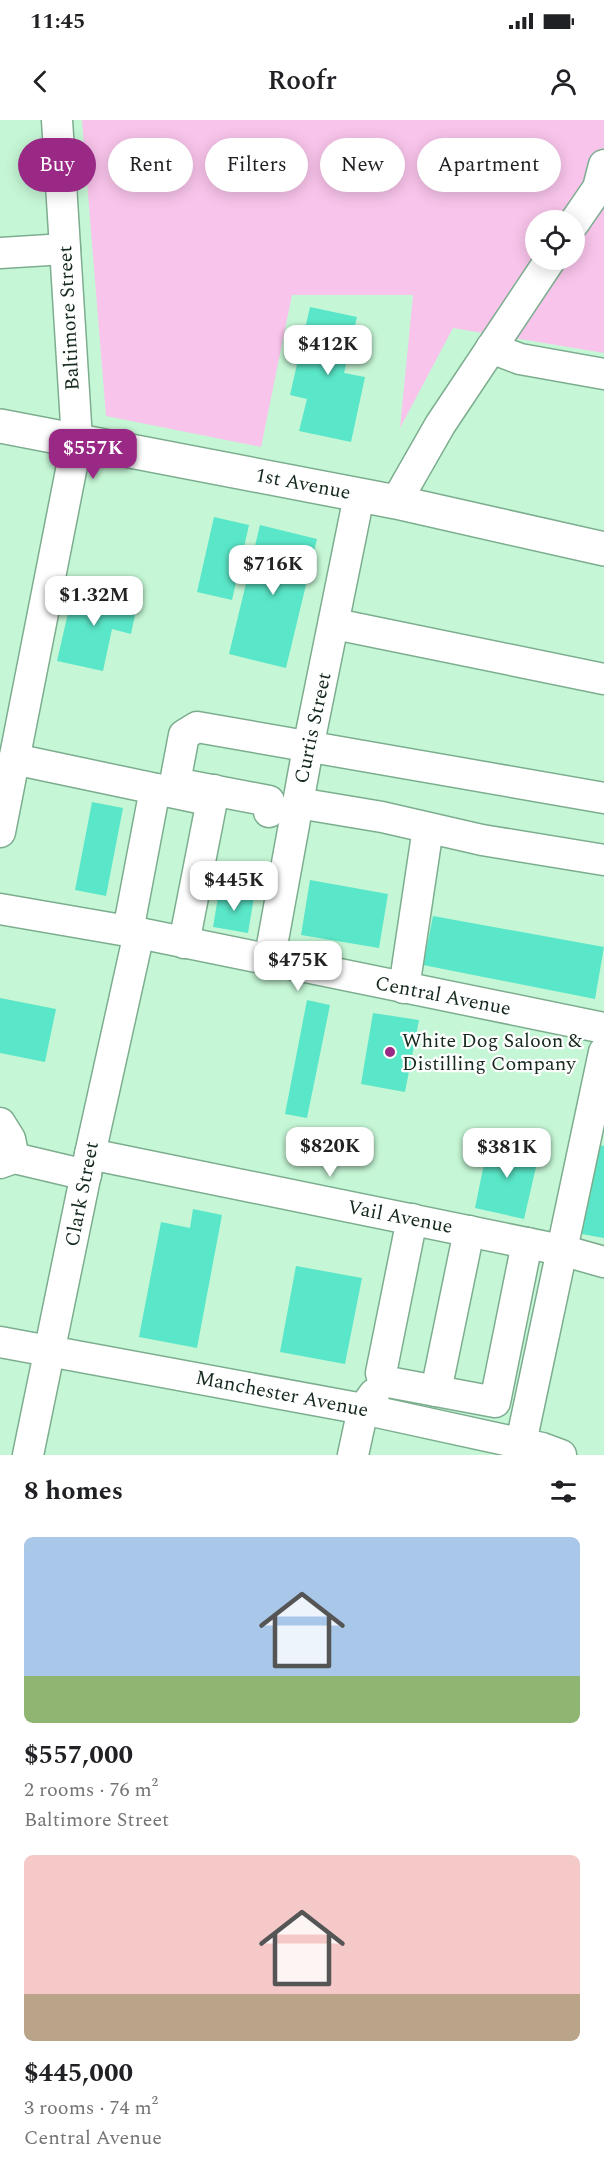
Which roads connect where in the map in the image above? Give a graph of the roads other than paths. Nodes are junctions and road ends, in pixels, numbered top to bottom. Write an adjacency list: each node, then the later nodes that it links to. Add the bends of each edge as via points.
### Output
1 (57, 120): 4 (street, Baltimore Street)
2 (604, 165): 3 (street, via 598,188)
3 (583, 210)
4 (65, 249): 5 (street); 10 (street, Baltimore Street)
5 (0, 253)
6 (543, 270): 7 (street)
7 (491, 348): 8 (street, via 520,359); 12 (street)
8 (604, 374)
9 (0, 426): 10 (main road, 1st Avenue)
10 (76, 440): 11 (main road, 1st Avenue); 16 (street, Baltimore Street)
11 (359, 496): 12 (main road, 1st Avenue); 14 (street, Curtis Street)
12 (396, 502): 13 (main road, 1st Avenue)
13 (604, 549)
14 (335, 624): 15 (street); 17 (street, Curtis Street)
15 (604, 679)
16 (11, 743): 18 (street); 23 (street, Baltimore Street)
17 (308, 748): 19 (street, via 197,727 184,735 176,777 180,784); 20 (street); 21 (street, Curtis Street)
18 (155, 789): 19 (street); 26 (street, Clark Street)
19 (213, 795): 21 (street); 27 (street)
20 (604, 798)
21 (288, 811): 22 (street); 28 (street, Curtis Street)
22 (428, 828): 24 (street); 29 (street)
23 (0, 832)
24 (604, 860)
25 (0, 909): 26 (street, Central Avenue)
26 (134, 932): 27 (street, Central Avenue); 34 (street, Clark Street)
27 (184, 943): 28 (street, Central Avenue)
28 (269, 962): 29 (street, Central Avenue)
29 (404, 988): 30 (street, Central Avenue)
30 (604, 1028)
31 (604, 1052): 38 (street)
32 (0, 1123): 33 (street, via 10,1139)
33 (7, 1161): 34 (street, Vail Avenue)
34 (88, 1164): 35 (street, Vail Avenue); 41 (street, Clark Street)
35 (412, 1219): 36 (street, Vail Avenue); 42 (street, via 381,1373)
36 (469, 1231): 37 (street, Vail Avenue); 43 (street)
37 (527, 1243): 38 (street, Vail Avenue); 44 (street)
38 (561, 1250): 39 (street, Vail Avenue); 47 (street)
39 (604, 1262)
40 (0, 1342): 41 (street, Manchester Avenue)
41 (51, 1352): 45 (street, Manchester Avenue); 48 (street, Clark Street)
42 (383, 1381): 43 (street); 45 (street)
43 (436, 1391): 44 (street)
44 (495, 1402): 46 (street)
45 (363, 1409): 46 (street, Manchester Avenue); 49 (street)
46 (488, 1436): 47 (street, Manchester Avenue)
47 (521, 1443): 50 (street, Manchester Avenue)
48 (28, 1455)
49 (353, 1455)
50 (561, 1455)

